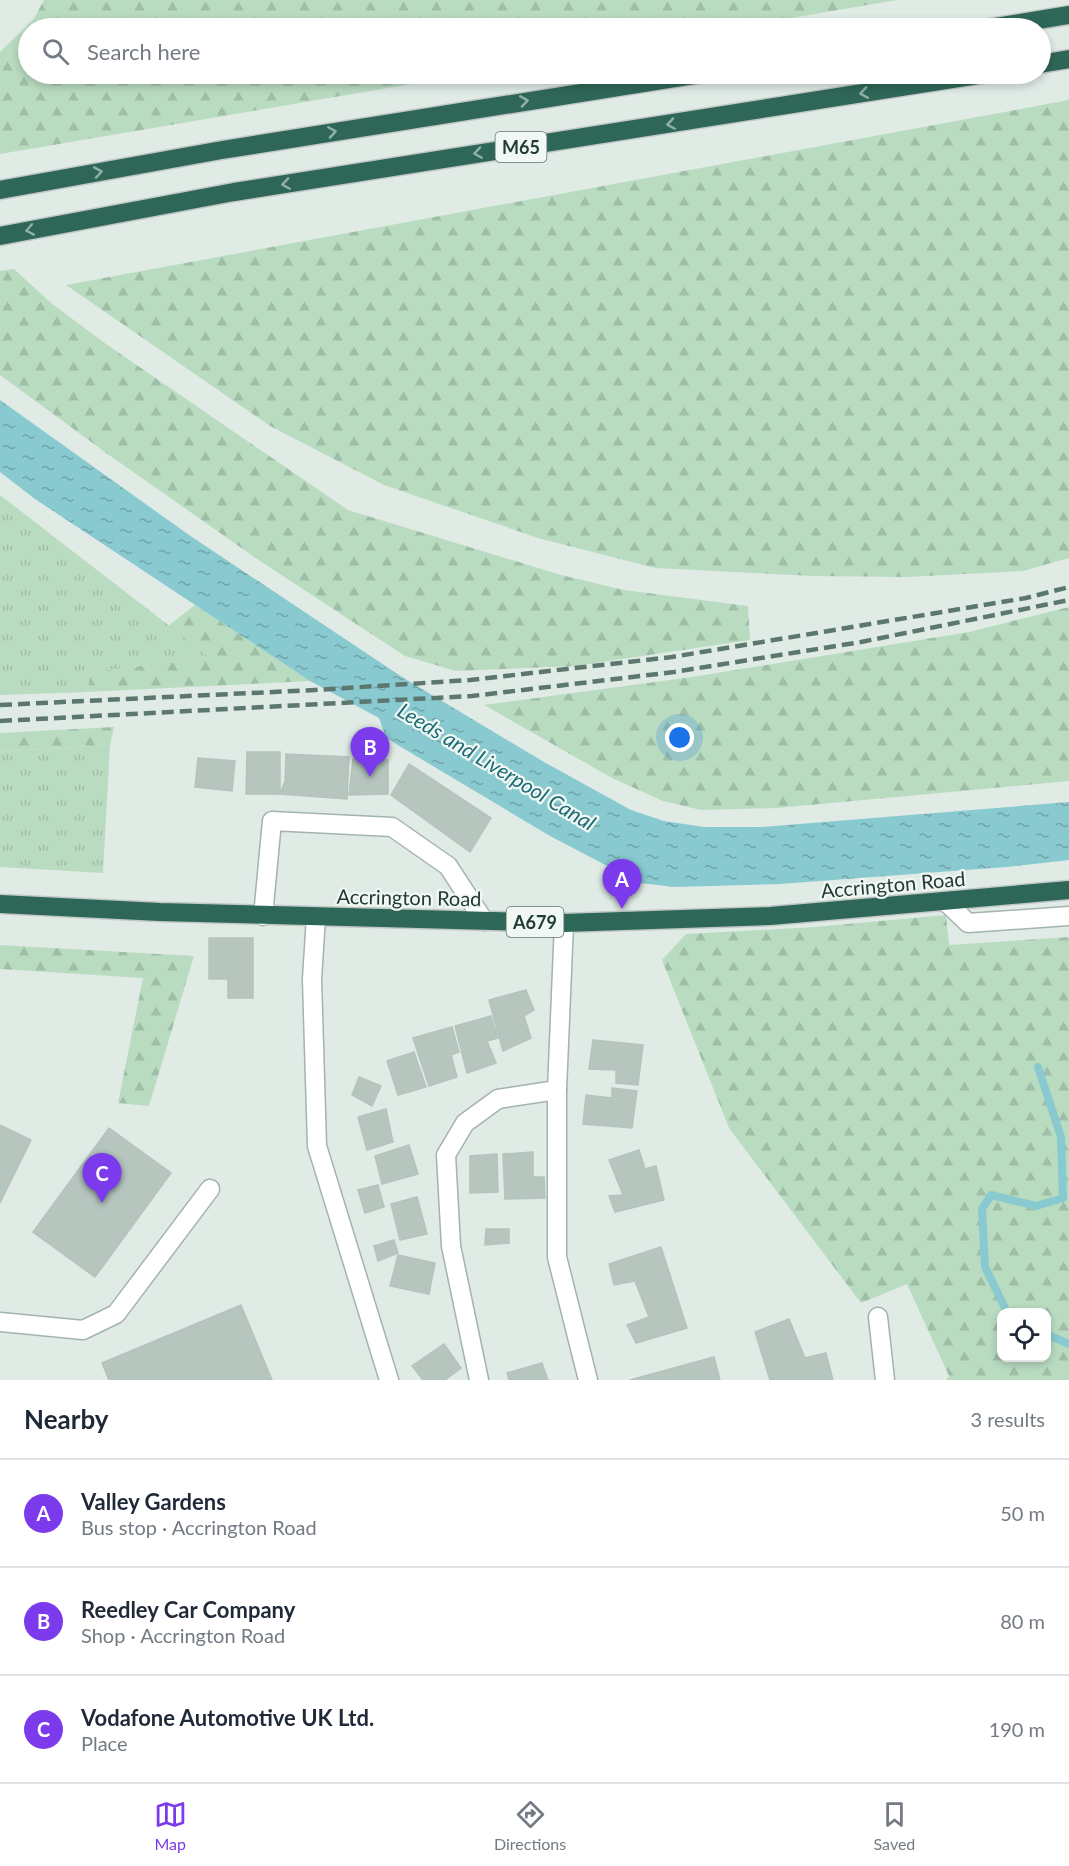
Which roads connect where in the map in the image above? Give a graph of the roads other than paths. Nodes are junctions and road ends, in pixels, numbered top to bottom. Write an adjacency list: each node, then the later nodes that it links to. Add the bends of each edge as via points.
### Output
1 (1069, 15): 2 (highway)
2 (1051, 18)
3 (1069, 59): 4 (highway)
4 (1051, 62)
5 (636, 84): 7 (highway, M65, one-way to 5, via 291,138)
6 (920, 84): 8 (highway, M65, one-way to 8, via 246,190)
7 (0, 190)
8 (0, 236)
9 (1069, 890): 10 (highway, Accrington Road / A679)
10 (946, 902): 13 (street, via 968,923); 16 (highway, Accrington Road / A679, via 770,916)
11 (0, 904): 12 (highway, Accrington Road / A679)
12 (263, 916): 14 (highway, Accrington Road / A679); 15 (street, via 272,821 392,827 448,866)
13 (1069, 916)
14 (316, 917): 15 (highway, Accrington Road / A679); 21 (street, via 312,979 317,1146)
15 (484, 921): 16 (highway, Accrington Road / A679)
16 (564, 922): 17 (street)
17 (557, 1090): 22 (street, via 498,1099 465,1123 446,1155 451,1246); 23 (street, via 557,1257)
18 (210, 1189): 20 (street, via 116,1314 83,1330)
19 (878, 1317): 24 (street)
20 (0, 1322)
21 (389, 1380)
22 (479, 1380)
23 (588, 1380)
24 (885, 1380)

